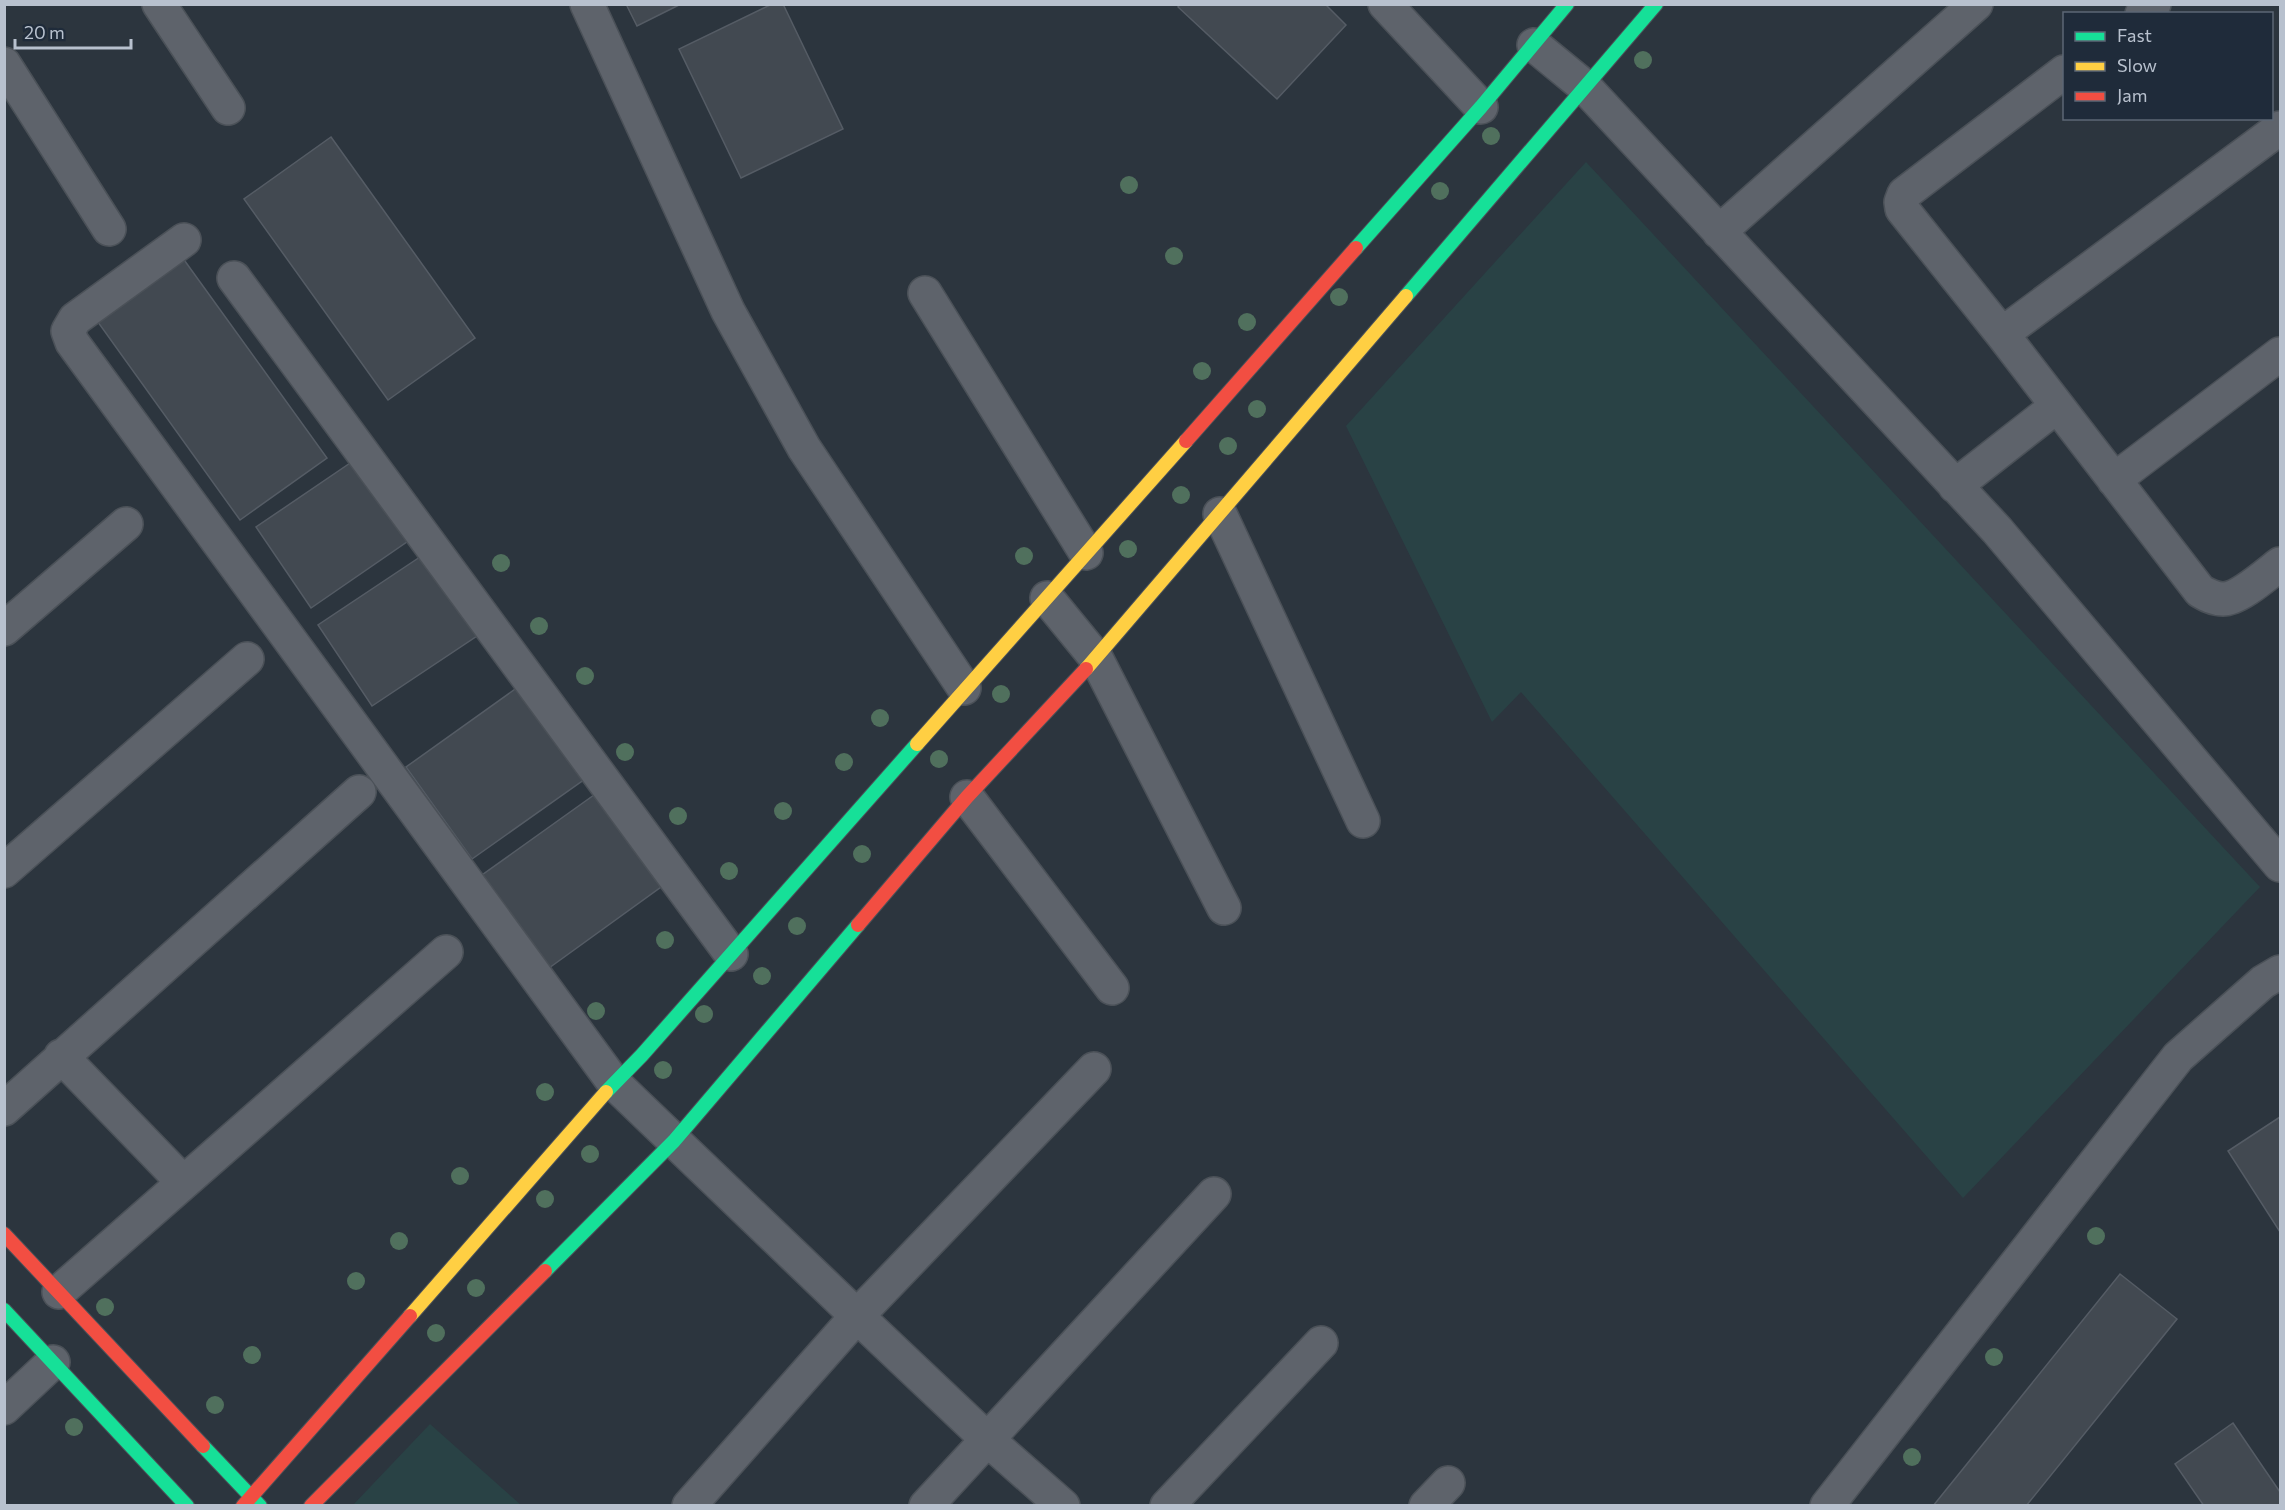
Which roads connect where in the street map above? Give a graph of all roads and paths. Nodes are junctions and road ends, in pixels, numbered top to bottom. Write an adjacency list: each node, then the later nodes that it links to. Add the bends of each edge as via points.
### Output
1 (159, 4): 12 (street)
2 (587, 4): 32 (street, via 746,343 804,448)
3 (1385, 4): 11 (street)
4 (1568, 4): 7 (street)
5 (1656, 4): 10 (street)
6 (1976, 4): 15 (street)
7 (1534, 45): 10 (street); 11 (street)
8 (4, 64): 14 (street)
9 (2063, 73): 19 (street, via 1904,194 1900,202 1905,215)
10 (1584, 86): 15 (street); 24 (street)
11 (1480, 107): 26 (street)
12 (228, 108)
13 (2280, 128): 19 (street)
14 (109, 229)
15 (1719, 232): 23 (street)
16 (184, 240): 45 (street, via 75,318 68,331 72,342)
17 (234, 278): 40 (street)
18 (925, 293): 26 (street)
19 (2001, 334): 21 (street)
20 (2280, 354): 22 (street)
21 (2057, 406): 22 (street); 23 (street)
22 (2114, 480): 27 (street, via 2200,591 2224,599)
23 (1956, 486): 36 (street)
24 (1221, 514): 30 (street); 35 (street)
25 (126, 524): 29 (street)
26 (1086, 553): 28 (street)
27 (2280, 564)
28 (1047, 598): 30 (street); 32 (street)
29 (4, 629)
30 (1096, 658): 34 (street); 38 (street)
31 (247, 659): 37 (street)
32 (964, 688): 40 (street)
33 (359, 792): 43 (street)
34 (967, 797): 42 (street); 47 (street)
35 (1363, 821)
36 (2280, 865)
37 (4, 871)
38 (1224, 908)
39 (446, 952): 48 (street)
40 (731, 954): 45 (street)
41 (2280, 972): 65 (street, via 2263,982 2178,1057)
42 (1112, 988)
43 (61, 1056): 46 (street); 48 (street)
44 (1094, 1069): 53 (street)
45 (614, 1083): 47 (street); 58 (street)
46 (4, 1109)
47 (674, 1141): 53 (street); 60 (street)
48 (183, 1182): 51 (street)
49 (1214, 1194): 57 (street)
50 (4, 1234): 51 (street)
51 (59, 1292): 58 (street)
52 (4, 1310): 55 (street)
53 (857, 1316): 57 (street); 61 (street)
54 (1321, 1343): 64 (street)
55 (53, 1362): 56 (street); 59 (street)
56 (4, 1408)
57 (988, 1440): 62 (street); 63 (street)
58 (251, 1502)
59 (187, 1506)
60 (310, 1506)
61 (689, 1506)
62 (926, 1506)
63 (1063, 1506)
64 (1167, 1506)
65 (1827, 1506)

